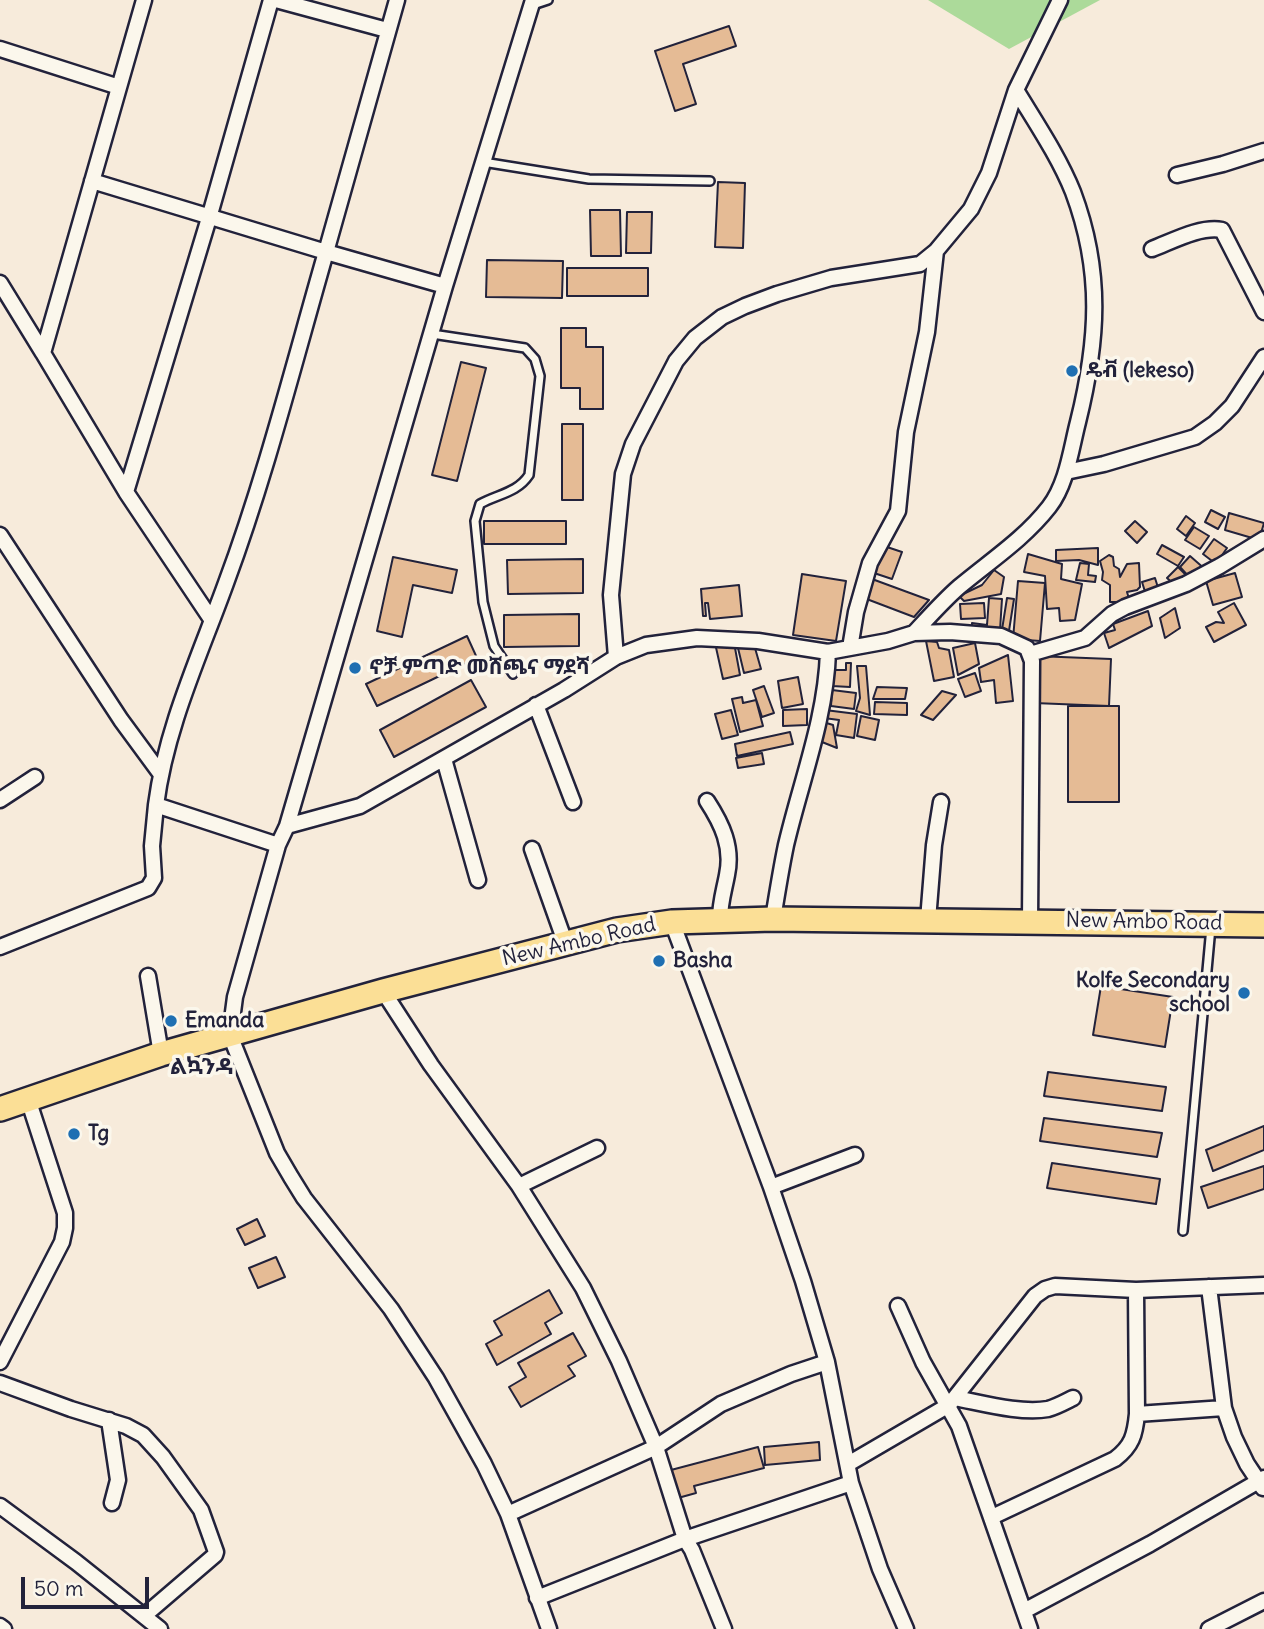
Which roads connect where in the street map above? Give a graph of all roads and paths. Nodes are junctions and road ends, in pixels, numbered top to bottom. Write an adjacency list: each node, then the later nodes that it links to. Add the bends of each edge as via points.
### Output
1 (144, 0): 9 (street)
2 (273, 0): 7 (street); 16 (street)
3 (397, 0): 7 (street)
4 (548, 0): 6 (lane)
5 (1060, 0): 10 (street)
6 (533, 2): 12 (street)
7 (387, 30): 19 (street)
8 (0, 49): 9 (street)
9 (119, 86): 14 (street)
10 (1016, 90): 18 (street, via 989,173 971,209); 26 (street, via 1072,190 1095,288 1088,383)
11 (1264, 151): 13 (street)
12 (483, 162): 15 (lane, via 589,178); 21 (street)
13 (1177, 175)
14 (92, 181): 16 (street); 24 (street)
15 (709, 181)
16 (209, 218): 19 (street); 27 (street)
17 (1152, 249): 22 (street, via 1193,234 1222,230)
18 (936, 251): 32 (street, via 927,332 906,432 898,511 870,563); 35 (street, via 920,264 831,278 745,306 704,331 676,360 623,474 611,595)
19 (326, 252): 21 (street); 30 (street, via 274,435)
20 (0, 283): 24 (street)
21 (445, 286): 23 (street)
22 (1264, 312)
23 (432, 334): 36 (lane, via 525,348 535,359 540,376 529,475 515,490 480,504 475,521 483,602 495,646); 46 (street)
24 (43, 353): 27 (street)
25 (1264, 357): 26 (street, via 1232,406 1195,437)
26 (1066, 472): 31 (street, via 1052,504 1023,537 956,589)
27 (126, 492): 30 (street)
28 (0, 536): 39 (street)
29 (1264, 539): 34 (street, via 1186,584 1112,614 1085,638)
30 (211, 619): 39 (street)
31 (914, 633): 32 (street); 34 (street, via 1001,636)
32 (850, 648): 33 (street)
33 (828, 652): 35 (street, via 697,638 646,645); 51 (street, via 827,683 786,844)
34 (1031, 654): 53 (street)
35 (616, 657): 37 (street)
36 (513, 674)
37 (536, 705): 38 (street); 43 (street)
38 (444, 759): 46 (street, via 360,806); 49 (street)
39 (160, 773): 45 (street)
40 (35, 777): 41 (street)
41 (0, 800)
42 (707, 801): 50 (street, via 722,824 728,847)
43 (573, 802)
44 (941, 802): 52 (street)
45 (156, 805): 47 (street); 58 (street, via 154,878 148,888)
46 (286, 826): 47 (street)
47 (278, 845): 61 (street, via 235,997)
48 (533, 849): 57 (street)
49 (478, 880)
50 (720, 919): 51 (main road, New Ambo Road); 54 (main road, New Ambo Road)
51 (773, 919): 52 (main road, New Ambo Road)
52 (928, 920): 53 (main road, New Ambo Road)
53 (1030, 921): 55 (main road, New Ambo Road)
54 (672, 922): 57 (main road, New Ambo Road); 68 (street)
55 (1211, 923): 56 (main road, New Ambo Road); 69 (lane)
56 (1264, 925)
57 (565, 942): 60 (main road, New Ambo Road)
58 (0, 947)
59 (148, 976): 62 (street)
60 (383, 991): 61 (main road, New Ambo Road); 67 (street)
61 (230, 1035): 62 (main road, New Ambo Road); 88 (street, via 277,1153 304,1198 391,1309 436,1378)
62 (161, 1054): 63 (main road, New Ambo Road)
63 (27, 1099): 64 (main road, New Ambo Road); 74 (street, via 65,1213 65,1228)
64 (0, 1109)
65 (597, 1148): 67 (street)
66 (855, 1155): 68 (street)
67 (519, 1186): 82 (street, via 583,1288)
68 (771, 1187): 75 (street)
69 (1183, 1231)
70 (1264, 1285): 71 (street)
71 (1209, 1287): 72 (street); 79 (street)
72 (1136, 1290): 78 (street, via 1045,1289); 80 (street)
73 (898, 1306): 78 (street, via 923,1362)
74 (0, 1362)
75 (827, 1362): 82 (street, via 721,1404); 83 (street)
76 (0, 1383): 81 (street)
77 (1073, 1398): 78 (street, via 1040,1410)
78 (952, 1402): 83 (street); 89 (street)
79 (1224, 1408): 80 (street); 85 (street, via 1247,1464)
80 (1138, 1414): 89 (street, via 1135,1437 1115,1459)
81 (108, 1420): 86 (street, via 118,1480); 94 (street, via 143,1435 163,1457 201,1510 216,1552)
82 (656, 1447): 88 (street); 90 (street)
83 (848, 1464): 84 (street)
84 (851, 1483): 90 (street); 98 (street)
85 (1263, 1483): 93 (street)
86 (112, 1503)
87 (0, 1506): 94 (street)
88 (508, 1514): 91 (street)
89 (992, 1517): 93 (street)
90 (685, 1539): 91 (street); 97 (street)
91 (537, 1598): 96 (street)
92 (1264, 1601): 100 (street)
93 (1024, 1611): 99 (street)
94 (145, 1615): 95 (street)
95 (160, 1629)
96 (549, 1629)
97 (724, 1629)
98 (906, 1629)
99 (1030, 1629)
100 (1209, 1629)

